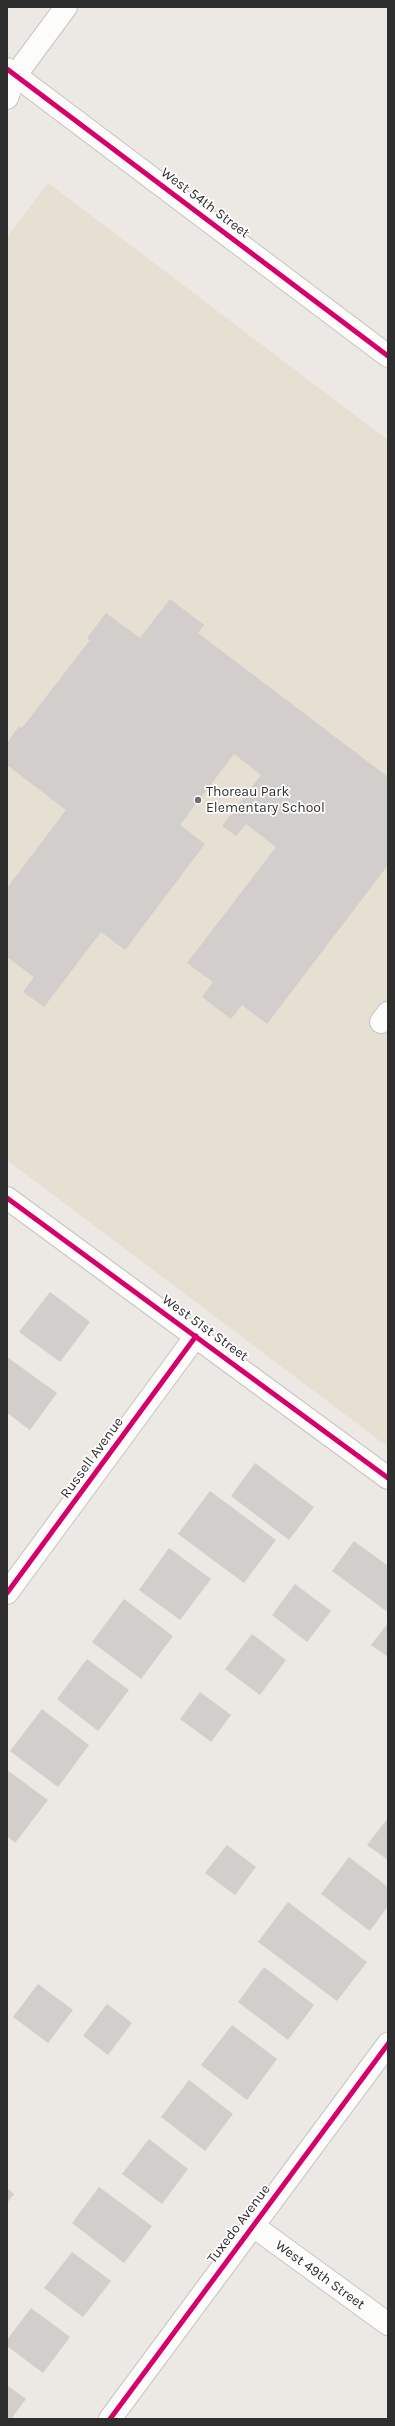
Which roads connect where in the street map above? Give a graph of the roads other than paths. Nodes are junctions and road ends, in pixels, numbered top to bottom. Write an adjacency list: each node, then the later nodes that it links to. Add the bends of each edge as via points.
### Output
1 (66, 7): 2 (street)
2 (11, 72): 3 (street); 4 (street, West 54th Street)
3 (7, 98)
4 (388, 356)
5 (7, 1198): 6 (street, West 51st Street)
6 (196, 1336): 7 (street, West 51st Street); 8 (street, Russell Avenue)
7 (388, 1478)
8 (7, 1593)
9 (388, 2044): 10 (street, Tuxedo Avenue)
10 (252, 2225): 11 (street, West 49th Street); 12 (street, Tuxedo Avenue)
11 (388, 2324)
12 (110, 2419)

